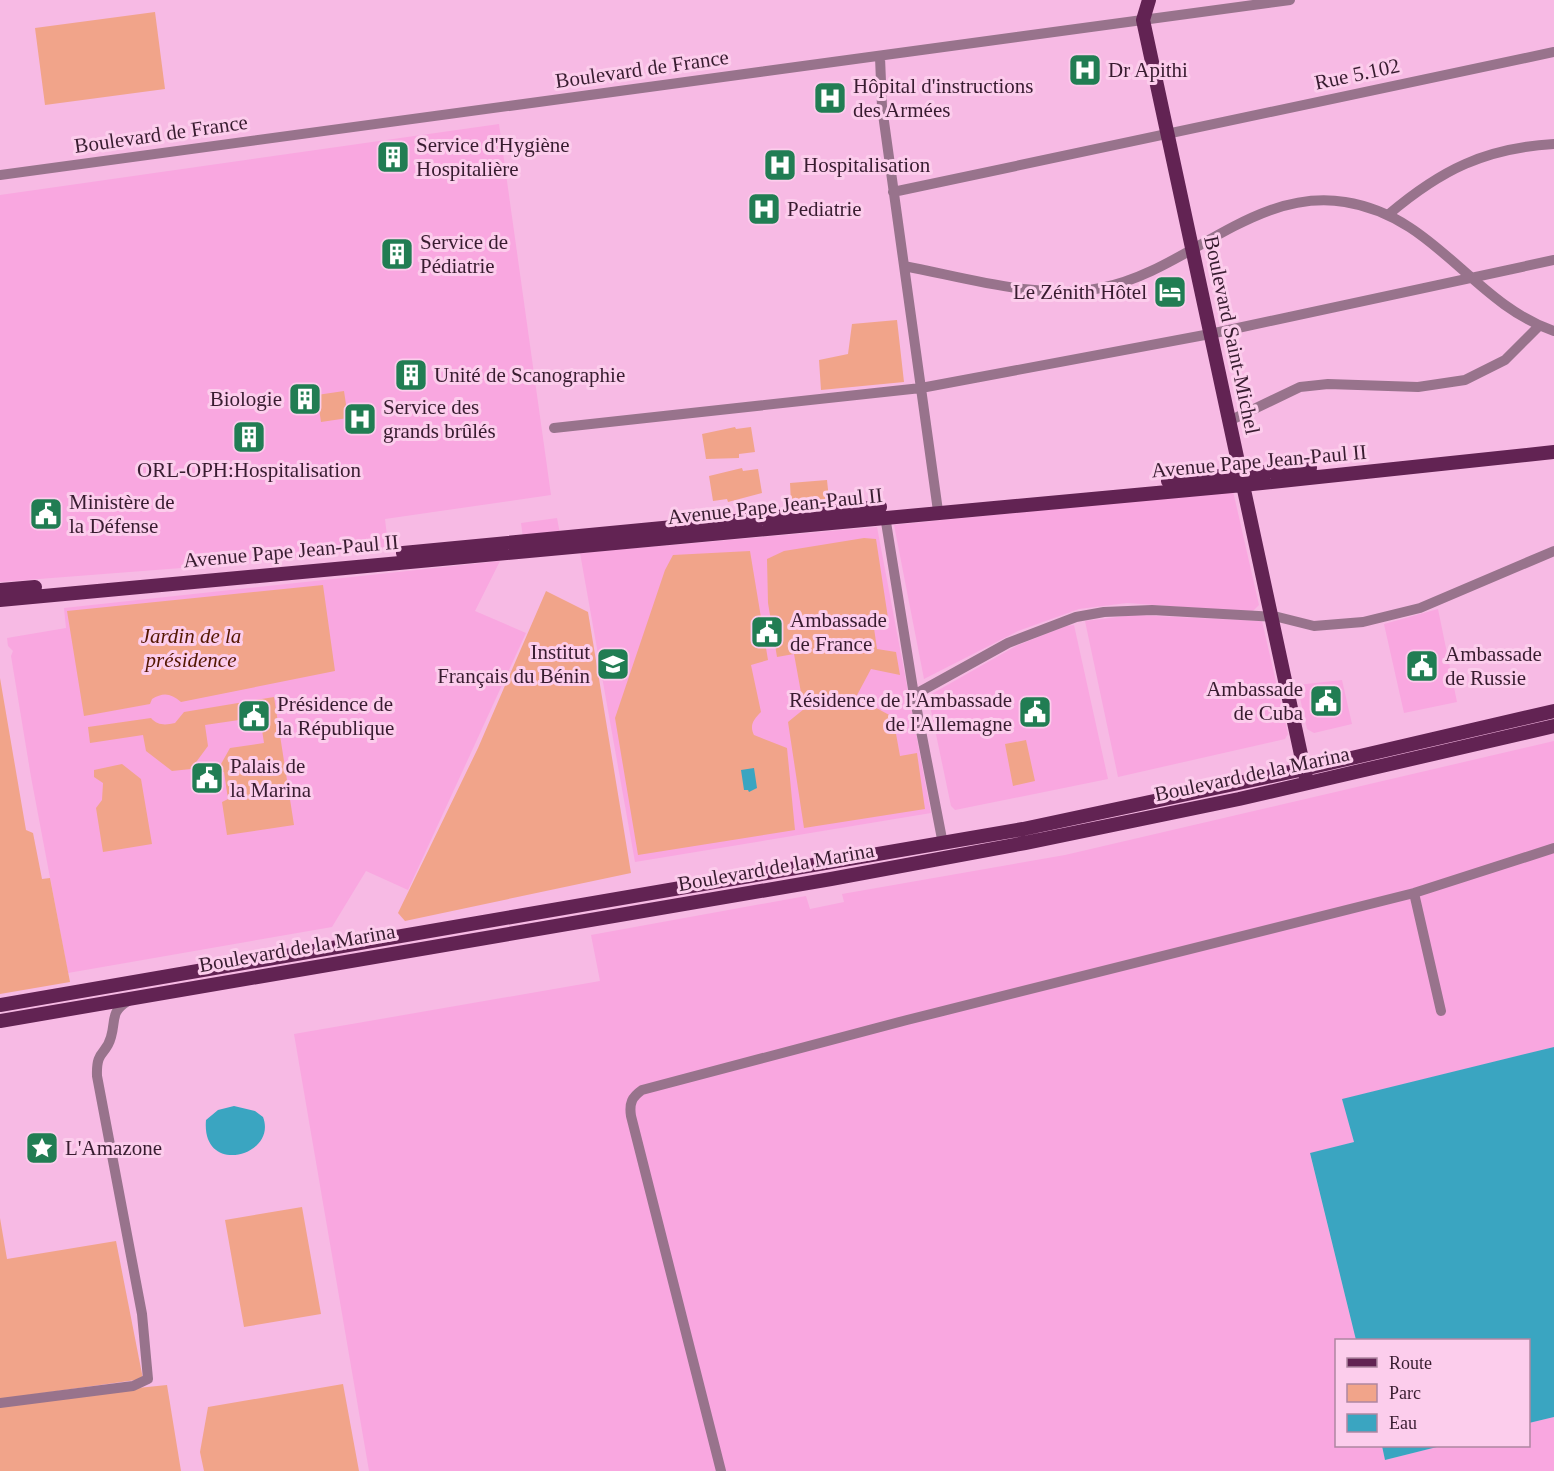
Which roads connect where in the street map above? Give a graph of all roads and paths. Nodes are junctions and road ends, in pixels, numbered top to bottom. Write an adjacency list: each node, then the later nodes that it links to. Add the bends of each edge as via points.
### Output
1 (1149, 0): 3 (main road, Boulevard Saint-Michel)
2 (1290, 0): 3 (street, Boulevard de France)
3 (1143, 20): 5 (street, Boulevard de France); 6 (main road, Boulevard Saint-Michel)
4 (1554, 52): 6 (street, Rue 5.102)
5 (880, 57): 8 (street, Boulevard de France); 9 (street)
6 (1167, 133): 9 (street, Rue 5.102); 11 (main road, Boulevard Saint-Michel)
7 (1554, 144): 10 (street, via 1510,149 1459,165 1418,189)
8 (0, 175)
9 (893, 192): 13 (street)
10 (1389, 214): 11 (street, via 1343,201 1295,202); 14 (street, via 1441,249)
11 (1192, 249): 13 (street, via 1134,279 1078,291 1011,286); 17 (main road, Boulevard Saint-Michel)
12 (1554, 260): 14 (street)
13 (904, 266): 18 (street)
14 (1471, 278): 15 (street, via 1498,302); 17 (street)
15 (1539, 326): 16 (street); 19 (street, via 1505,360 1465,380 1418,387 1300,387)
16 (1554, 331)
17 (1210, 334): 18 (street); 19 (main road, Boulevard Saint-Michel)
18 (921, 388): 20 (street); 24 (street)
19 (1229, 421): 23 (main road, Boulevard Saint-Michel)
20 (554, 428)
21 (1554, 443): 23 (main road, Avenue Pape Jean-Paul II)
22 (1554, 452): 23 (main road, Avenue Pape Jean-Paul II)
23 (1242, 480): 24 (main road, Avenue Pape Jean-Paul II); 30 (main road, Boulevard Saint-Michel)
24 (938, 507): 25 (main road, Avenue Pape Jean-Paul II); 26 (main road, Avenue Pape Jean-Paul II)
25 (885, 516): 26 (main road, Avenue Pape Jean-Paul II); 31 (street)
26 (492, 549): 28 (main road, Avenue Pape Jean-Paul II); 29 (main road, Avenue Pape Jean-Paul II)
27 (1554, 551): 30 (street, via 1438,601 1388,617 1325,626)
28 (0, 590)
29 (0, 600)
30 (1271, 617): 31 (street, via 1133,610 1083,615 1022,637); 34 (main road, Boulevard Saint-Michel)
31 (914, 695): 36 (street)
32 (1554, 711): 34 (main road, Boulevard de la Marina)
33 (1554, 726): 35 (main road, Boulevard de la Marina)
34 (1304, 769): 35 (main road, Boulevard Saint-Michel); 36 (main road, Boulevard de la Marina)
35 (1307, 784): 40 (main road, Boulevard de la Marina, via 922,862)
36 (943, 844): 40 (main road, Boulevard de la Marina)
37 (1554, 848): 38 (street)
38 (1414, 893): 44 (street); 47 (street, via 907,1020 642,1089 636,1094 629,1107 631,1116)
39 (337, 948): 40 (main road, Boulevard de la Marina); 41 (main road); 43 (main road, Boulevard de la Marina)
40 (373, 949): 41 (main road, Boulevard de la Marina)
41 (334, 963): 42 (main road, Boulevard de la Marina)
42 (135, 998): 45 (main road, Boulevard de la Marina); 46 (street, via 118,1007 113,1015 110,1040 98,1055 97,1065 142,1314 148,1380 133,1386)
43 (0, 1005)
44 (1441, 1011)
45 (0, 1021)
46 (0, 1403)
47 (721, 1471)

